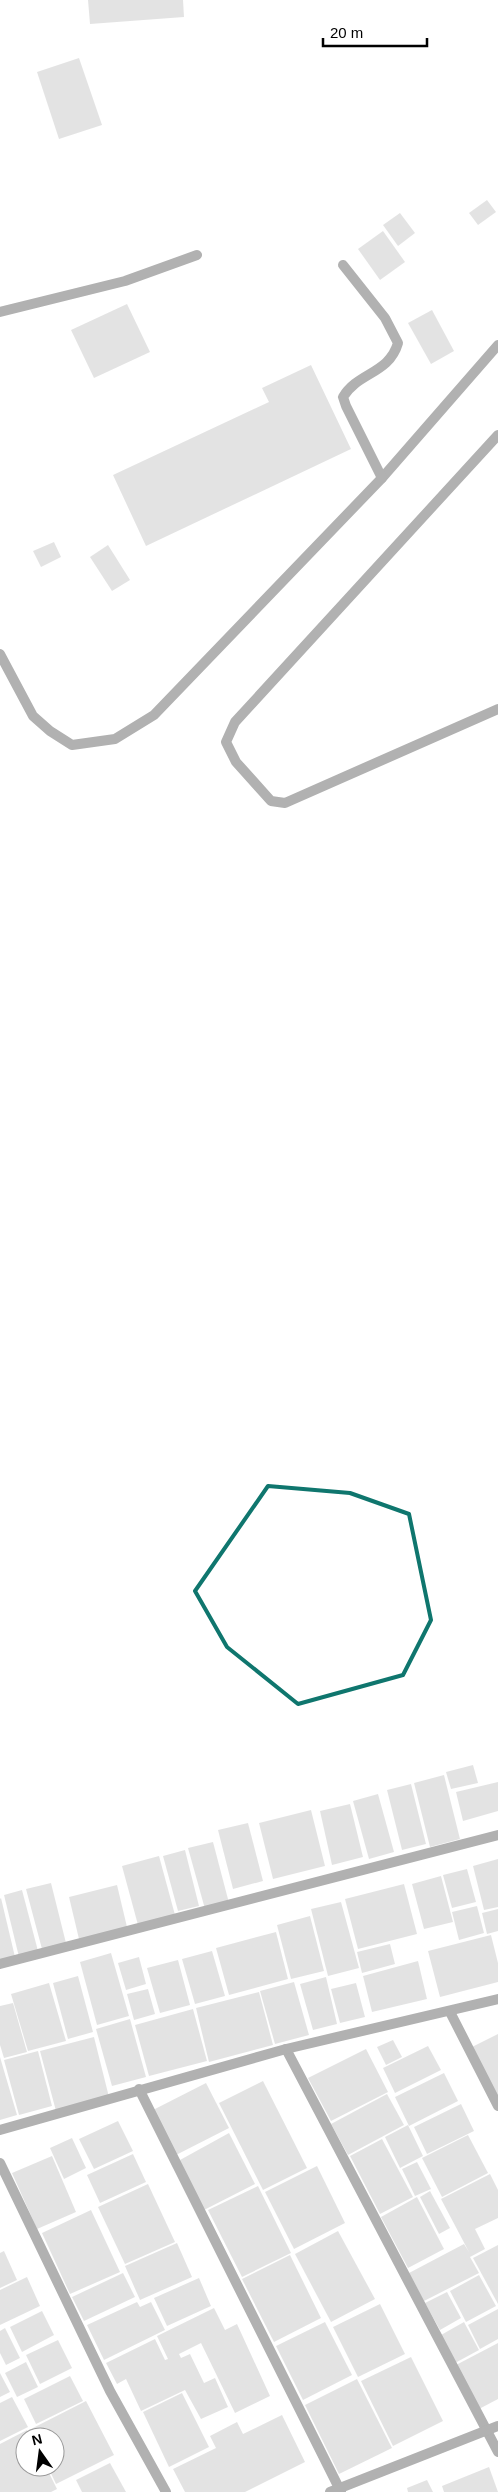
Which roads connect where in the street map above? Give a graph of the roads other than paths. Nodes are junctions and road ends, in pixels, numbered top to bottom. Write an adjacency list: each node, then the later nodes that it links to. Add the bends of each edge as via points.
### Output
1 (197, 254): 3 (street, via 125,281)
2 (343, 265): 6 (street, via 385,318 398,344 386,365 348,388 344,397)
3 (0, 312)
4 (498, 345): 6 (street)
5 (498, 435): 8 (street, via 235,722 226,742 236,762 271,801 285,803)
6 (382, 478): 7 (street, via 154,716 115,739 72,745 50,731 33,716)
7 (0, 654)
8 (498, 709)
9 (498, 1836): 10 (street)
10 (0, 1964)
11 (498, 1999): 12 (street)
12 (450, 2012): 13 (street); 15 (street)
13 (286, 2049): 14 (street); 19 (street)
14 (139, 2090): 16 (street); 21 (street)
15 (498, 2106)
16 (0, 2130)
17 (0, 2163): 22 (street, via 110,2391)
18 (498, 2426): 19 (street)
19 (487, 2431): 20 (street); 21 (street)
20 (498, 2452)
21 (337, 2491)
22 (166, 2492)

